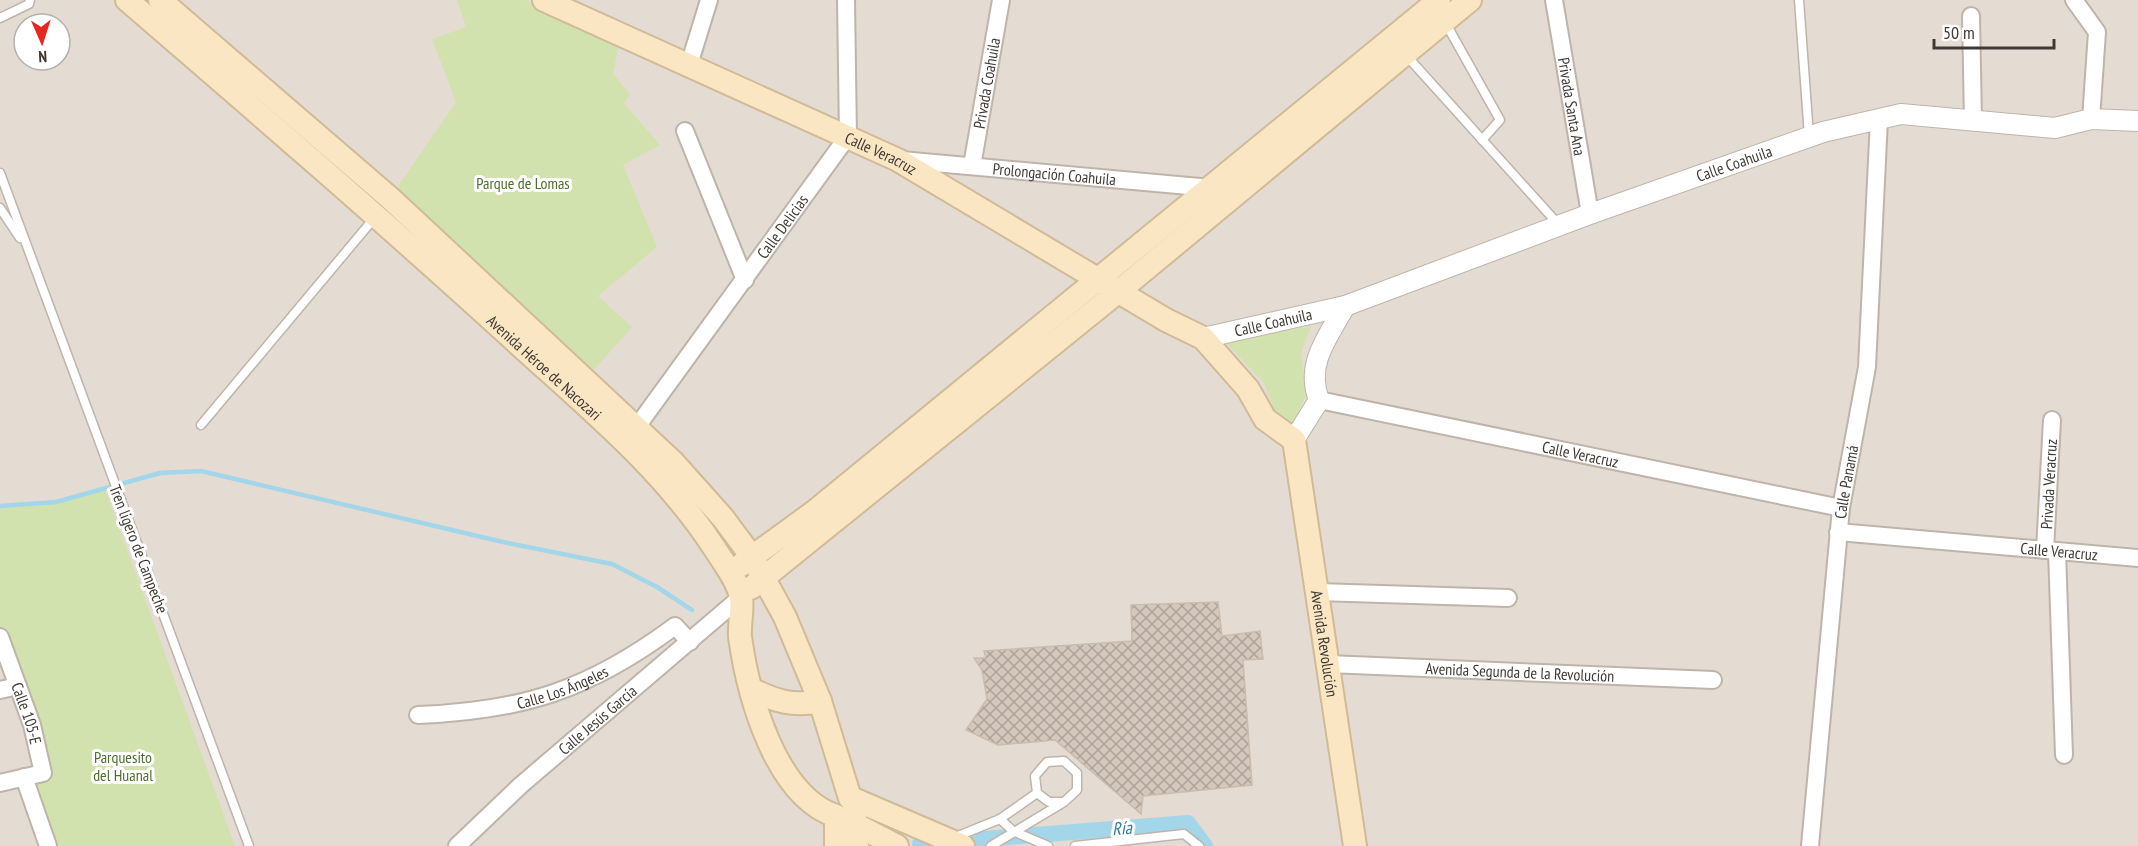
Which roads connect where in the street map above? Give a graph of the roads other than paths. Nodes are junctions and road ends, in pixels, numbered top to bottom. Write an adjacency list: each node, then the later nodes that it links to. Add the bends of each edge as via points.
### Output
1 (30, 0): 14 (lane)
2 (127, 0): 28 (main road, Avenida Héroe de Nacozari)
3 (160, 0): 28 (main road, Avenida Héroe de Nacozari)
4 (544, 0): 16 (main road, Calle Veracruz)
5 (709, 0): 16 (street)
6 (846, 0): 22 (street)
7 (1001, 0): 26 (street, Privada Coahuila)
8 (1470, 0): 12 (main road)
9 (1554, 0): 31 (street, Privada Santa Ana)
10 (1799, 0): 23 (lane)
11 (2074, 0): 18 (street, via 2097,32)
12 (1442, 11): 15 (main road); 24 (lane, via 1500,120); 29 (main road)
13 (1971, 16): 19 (street)
14 (0, 18)
15 (1405, 54): 24 (lane); 36 (main road)
16 (689, 65): 22 (main road, Calle Veracruz)
17 (1879, 119): 19 (street, Calle Coahuila, via 1901,114); 23 (street, Calle Coahuila); 44 (street, Calle Panamá, via 1867,367)
18 (2091, 119): 19 (street, Calle Coahuila, via 2055,128); 20 (street, Calle Coahuila)
19 (1973, 121)
20 (2138, 121)
21 (685, 131): 35 (street)
22 (848, 136): 25 (main road, Calle Veracruz); 35 (street, Calle Delicias)
23 (1809, 136): 31 (street, Calle Coahuila)
24 (1482, 140): 33 (lane)
25 (898, 160): 26 (street, Prolongación Coahuila); 36 (main road, Calle Veracruz)
26 (972, 166): 29 (street, Prolongación Coahuila)
27 (0, 173): 34 (lane, Tren ligero de Campeche)
28 (357, 184): 32 (main road, Avenida Héroe de Nacozari); 42 (main road, Avenida Héroe de Nacozari)
29 (1211, 188): 36 (main road)
30 (0, 208): 34 (lane, Tren ligero de Campeche)
31 (1590, 214): 33 (street, Calle Coahuila)
32 (377, 215): 41 (lane); 42 (main road, Avenida Héroe de Nacozari)
33 (1559, 225): 37 (street, Calle Coahuila)
34 (28, 251): 74 (lane, Tren ligero de Campeche)
35 (745, 280): 42 (street, Calle Delicias)
36 (1109, 285): 38 (main road, Calle Veracruz); 47 (main road); 50 (main road)
37 (1345, 306): 38 (street, Calle Coahuila); 39 (street, Calle Coahuila, via 1314,362)
38 (1203, 338): 43 (main road, via 1248,389 1265,419)
39 (1319, 400): 43 (street); 44 (street, Calle Veracruz)
40 (2052, 420): 46 (street, Privada Veracruz)
41 (201, 425)
42 (627, 432): 47 (main road, Avenida Héroe de Nacozari, via 673,462); 49 (main road, Avenida Héroe de Nacozari, via 685,503)
43 (1294, 440): 51 (main road, Avenida Revolución)
44 (1841, 508): 45 (street, Calle Panamá)
45 (1838, 532): 46 (street, Calle Veracruz); 84 (street, Calle Panamá)
46 (2051, 550): 48 (street, Calle Veracruz); 63 (street, Privada Veracruz)
47 (752, 557): 49 (main road); 50 (main road, Avenida Héroe de Nacozari)
48 (2138, 558)
49 (731, 573): 52 (main road, Avenida Héroe de Nacozari)
50 (762, 577): 52 (main road); 61 (main road, Avenida Héroe de Nacozari, via 785,617)
51 (1318, 592): 53 (street); 56 (main road, Avenida Revolución)
52 (741, 597): 55 (street, Calle Jesús García); 59 (main road, Avenida Héroe de Nacozari, via 740,632)
53 (1508, 598)
54 (0, 637): 58 (street, Calle 105-E)
55 (690, 642): 62 (street, Calle Los Ángeles, via 675,626 638,654 555,693 515,706); 75 (street, Calle Jesús García, via 521,784)
56 (1328, 663): 57 (street, Avenida Segunda de la Revolución); 83 (main road, Avenida Revolución)
57 (1713, 681)
58 (18, 686): 60 (street); 64 (street, Calle 105-E, via 43,773)
59 (750, 688): 61 (main road, via 774,700 799,705); 70 (main road, Avenida Héroe de Nacozari, via 768,743 800,792 827,813)
60 (0, 690)
61 (820, 701): 67 (main road, Avenida Héroe de Nacozari)
62 (418, 715)
63 (2064, 755)
64 (24, 777): 65 (street, Calle 105-E); 73 (street)
65 (0, 783)
66 (1037, 793): 68 (lane, via 1049,802); 68 (lane, via 1035,776 1047,762 1064,761 1077,773 1077,790); 69 (lane)
67 (854, 799): 70 (main road, Avenida Héroe de Nacozari); 72 (main road)
68 (1064, 802): 71 (lane)
69 (1000, 819): 71 (lane); 72 (lane)
70 (845, 820): 76 (main road, Avenida Héroe de Nacozari); 77 (main road, Avenida Héroe de Nacozari); 78 (main road)
71 (1013, 831): 79 (lane); 80 (lane)
72 (956, 843)
73 (48, 846)
74 (249, 846)
75 (457, 846)
76 (836, 846)
77 (857, 846)
78 (897, 846)
79 (991, 846)
80 (1048, 846)
81 (1075, 846): 82 (lane, via 1184,834)
82 (1199, 846)
83 (1355, 846)
84 (1810, 846)

